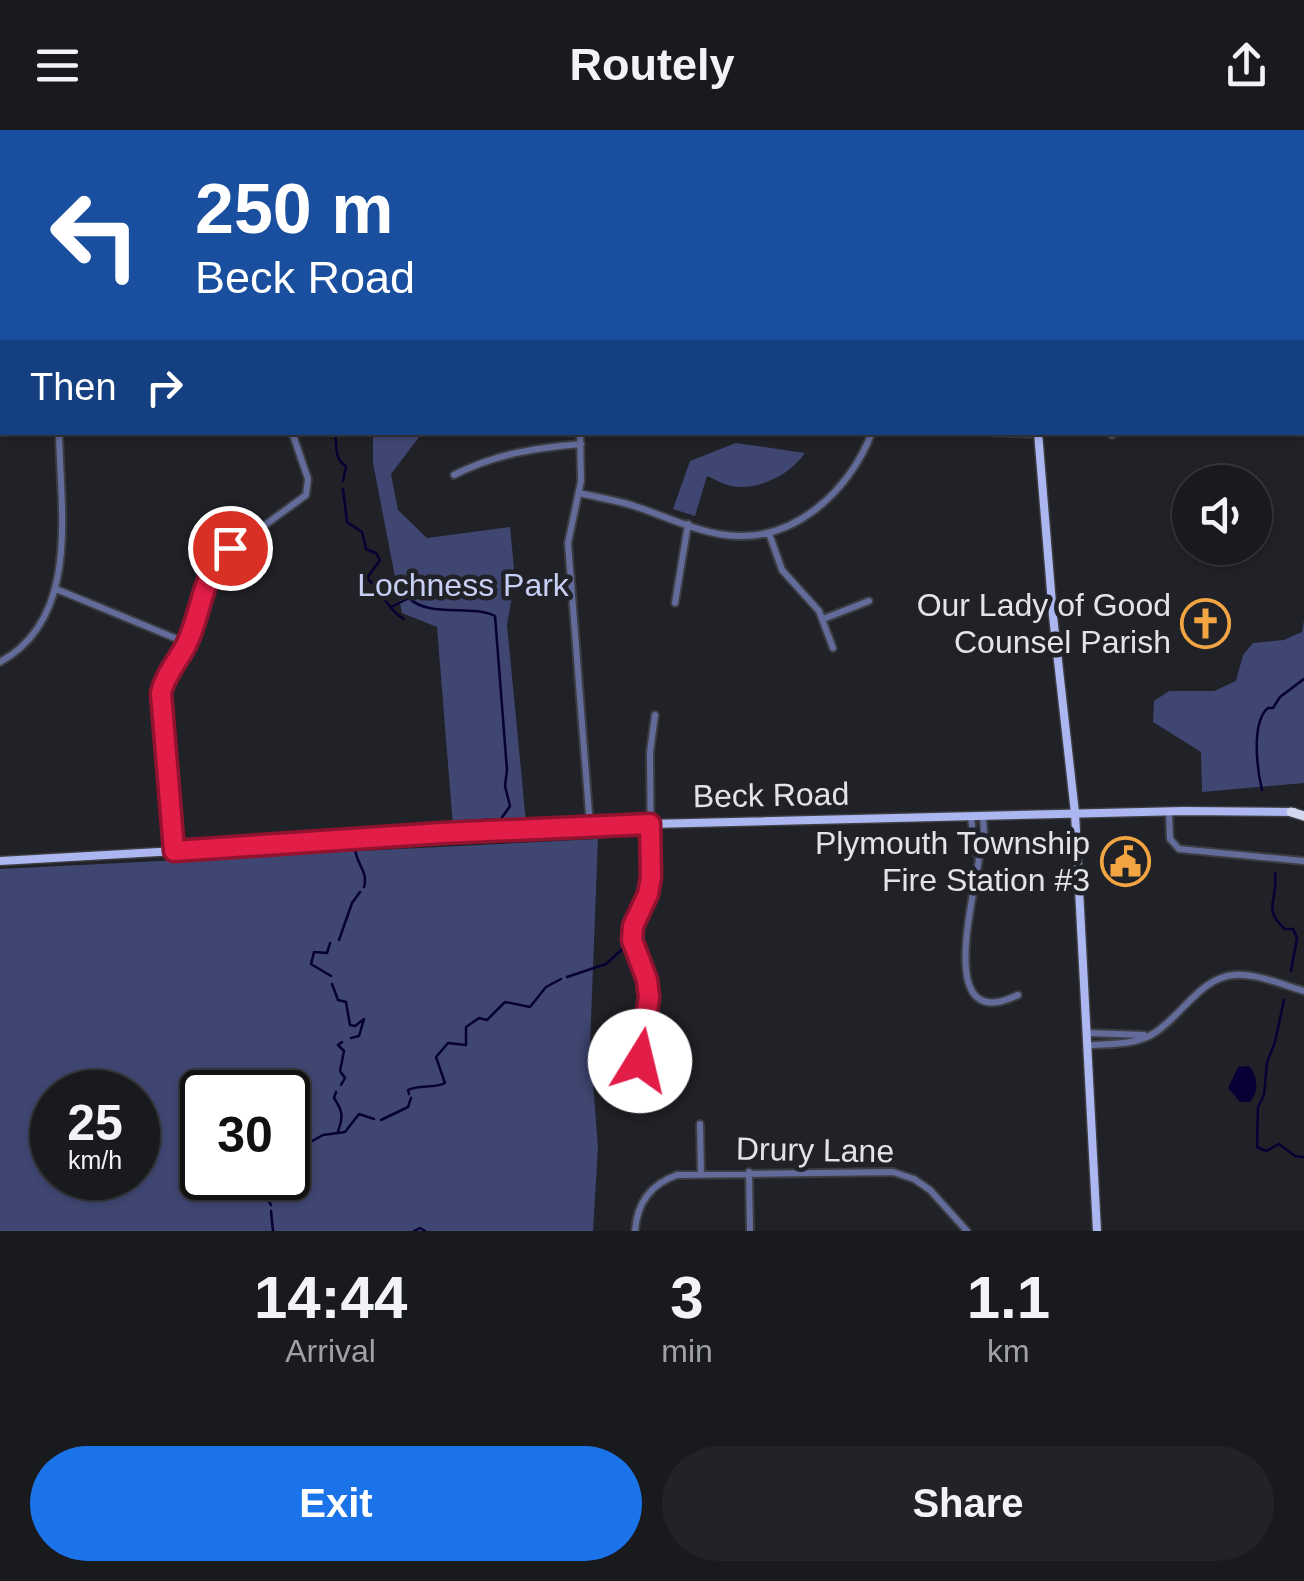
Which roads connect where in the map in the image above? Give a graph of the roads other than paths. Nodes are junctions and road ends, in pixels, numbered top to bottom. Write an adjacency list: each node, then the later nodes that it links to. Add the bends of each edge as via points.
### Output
1 (59, 435): 11 (street)
2 (293, 435): 15 (street, via 308,480 306,495 220,558)
3 (580, 435): 6 (street)
4 (871, 435): 10 (street, via 833,494 808,515)
5 (1038, 435): 21 (main road)
6 (581, 444): 7 (street, via 513,452); 8 (street)
7 (454, 476)
8 (579, 493): 9 (street); 26 (street, via 568,543)
9 (688, 524): 10 (street, via 731,536); 13 (street)
10 (768, 532): 14 (street, via 782,570)
11 (56, 589): 15 (street); 17 (street, via 39,628)
12 (869, 601): 14 (street)
13 (675, 603)
14 (823, 619): 16 (street)
15 (188, 643): 27 (street, via 161,693)
16 (833, 648)
17 (0, 662)
18 (655, 715): 25 (street)
19 (1169, 812): 20 (main road, Beck Road); 21 (main road, Beck Road); 30 (street, via 1170,839 1179,849)
20 (1290, 812): 22 (highway)
21 (1075, 813): 23 (main road, Beck Road); 35 (main road)
22 (1304, 814)
23 (984, 816): 24 (main road, Beck Road); 28 (street)
24 (972, 817): 25 (main road, Beck Road); 28 (street)
25 (650, 824): 26 (main road, Beck Road); 38 (street, via 651,877 632,940 649,997)
26 (590, 826): 27 (main road, Beck Road)
27 (174, 851): 29 (main road, Beck Road)
28 (979, 858): 31 (street)
29 (0, 861)
30 (1304, 862)
31 (977, 876): 32 (street); 34 (street, via 966,930 969,988 985,1004)
32 (1012, 885)
33 (1304, 991): 36 (street, via 1228,976)
34 (1018, 995)
35 (1088, 1033): 36 (street); 37 (main road)
36 (1150, 1036): 37 (street)
37 (1088, 1046): 45 (main road)
38 (640, 1061)
39 (700, 1124): 41 (street)
40 (749, 1172): 41 (street, Drury Lane); 43 (street); 44 (street, Drury Lane, via 900,1174 936,1194)
41 (701, 1173): 42 (street, Drury Lane, via 677,1175 653,1188)
42 (635, 1231)
43 (750, 1231)
44 (966, 1231)
45 (1097, 1231)

